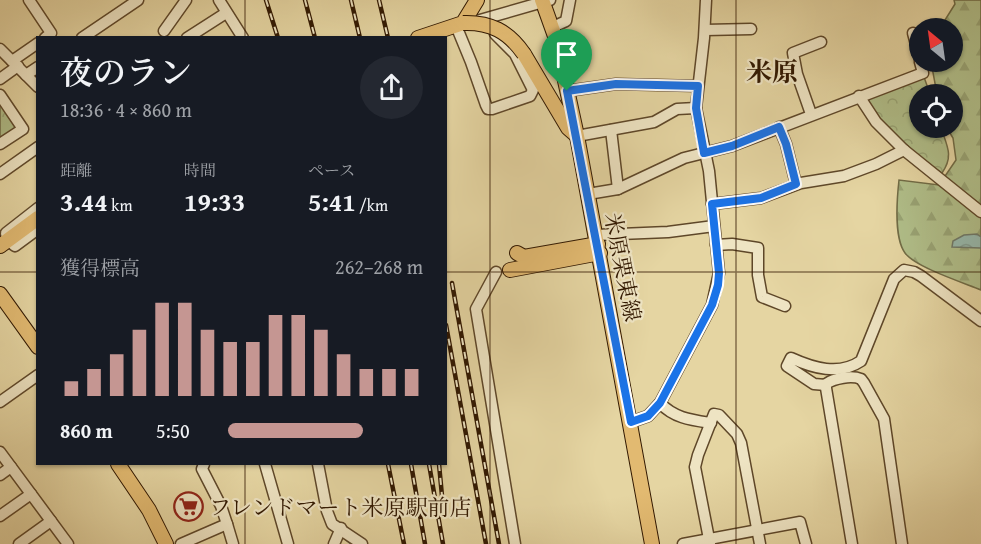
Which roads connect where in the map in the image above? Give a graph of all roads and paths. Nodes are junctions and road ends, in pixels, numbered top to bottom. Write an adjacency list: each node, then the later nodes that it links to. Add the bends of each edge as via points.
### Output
1 (29, 0): 15 (street, via 51,33)
2 (138, 0): 16 (street)
3 (186, 0): 14 (street)
4 (219, 0): 9 (street)
5 (477, 0): 10 (main road)
6 (570, 0): 11 (street, via 566,21)
7 (706, 0): 13 (street)
8 (545, 1): 10 (street); 11 (main road, 米原栗東線)
9 (226, 13): 17 (street); 18 (street)
10 (464, 25): 10 (street, via 488,109 530,96 532,85 515,54 501,39); 19 (main road); 20 (street); 37 (main road, bridge, via 481,23 512,38 568,128)
11 (553, 27): 30 (main road, 米原栗東線)
12 (751, 29): 13 (street)
13 (705, 30): 29 (street)
14 (164, 31)
15 (47, 36)
16 (85, 36)
17 (190, 36)
18 (242, 36)
19 (425, 36)
20 (433, 36)
21 (821, 42): 34 (street, via 793,54)
22 (36, 45): 24 (street)
23 (0, 49): 24 (street)
24 (18, 67): 25 (street); 27 (street); 28 (street)
25 (36, 67)
26 (923, 72): 32 (street)
27 (0, 79)
28 (36, 85)
29 (698, 86): 30 (street, via 616,84); 33 (street)
30 (567, 91): 37 (main road, 米原栗東線)
31 (0, 95): 38 (street, via 23,129)
32 (859, 96): 34 (street); 40 (street, via 876,122)
33 (696, 108): 36 (street, via 677,110 654,122); 41 (street)
34 (811, 114): 35 (street)
35 (779, 127): 41 (street); 43 (street)
36 (611, 130): 37 (street); 44 (street)
37 (578, 136): 45 (main road, 米原栗東線)
38 (0, 144)
39 (36, 148): 42 (street)
40 (904, 150): 43 (street, via 844,176); 48 (street)
41 (704, 153): 44 (street, via 684,158); 46 (street)
42 (0, 174)
43 (796, 184): 46 (street, via 761,198)
44 (618, 189): 45 (street)
45 (588, 194): 53 (main road, 米原栗東線)
46 (712, 204): 50 (street)
47 (36, 210): 52 (street, via 6,233)
48 (981, 212)
49 (36, 219): 52 (main road)
50 (714, 226): 53 (street); 54 (street)
51 (36, 230): 52 (street, via 15,246)
52 (3, 243)
53 (598, 244): 55 (main road, via 524,257); 56 (main road); 65 (main road, 米原栗東線)
54 (716, 245): 58 (street, via 758,248 762,297); 64 (street, via 719,273 712,305)
55 (517, 253)
56 (503, 271): 88 (street, via 476,309)
57 (0, 294): 60 (main road)
58 (785, 306)
59 (981, 321): 62 (street, via 921,276 904,270 894,279 861,361 850,367 821,369 792,358 787,366 814,384)
60 (36, 344)
61 (36, 376): 63 (street)
62 (826, 385): 93 (street); 94 (street, via 858,377 882,412)
63 (0, 402)
64 (660, 403): 65 (street, via 648,416); 66 (street, via 679,417)
65 (631, 422): 89 (main road, 米原栗東線)
66 (711, 423): 78 (street, via 714,414 719,414 739,437); 79 (street, via 695,467)
67 (0, 452): 72 (street)
68 (119, 465): 82 (main road)
69 (204, 465): 76 (street)
70 (265, 465): 85 (street)
71 (318, 465): 77 (street, via 327,511 332,524)
72 (6, 470): 73 (street)
73 (28, 496): 74 (street); 75 (street)
74 (0, 516)
75 (48, 523): 80 (street); 81 (street)
76 (227, 524): 83 (street); 84 (street)
77 (341, 528): 86 (street); 87 (street)
78 (758, 530): 79 (street); 91 (street); 92 (street, via 800,522)
79 (710, 541): 90 (street)
80 (19, 544)
81 (68, 544)
82 (166, 544)
83 (181, 544)
84 (233, 544)
85 (288, 544)
86 (334, 544)
87 (362, 544)
88 (515, 544)
89 (651, 544)
90 (683, 544)
91 (760, 544)
92 (806, 544)
93 (852, 544)
94 (902, 544)

